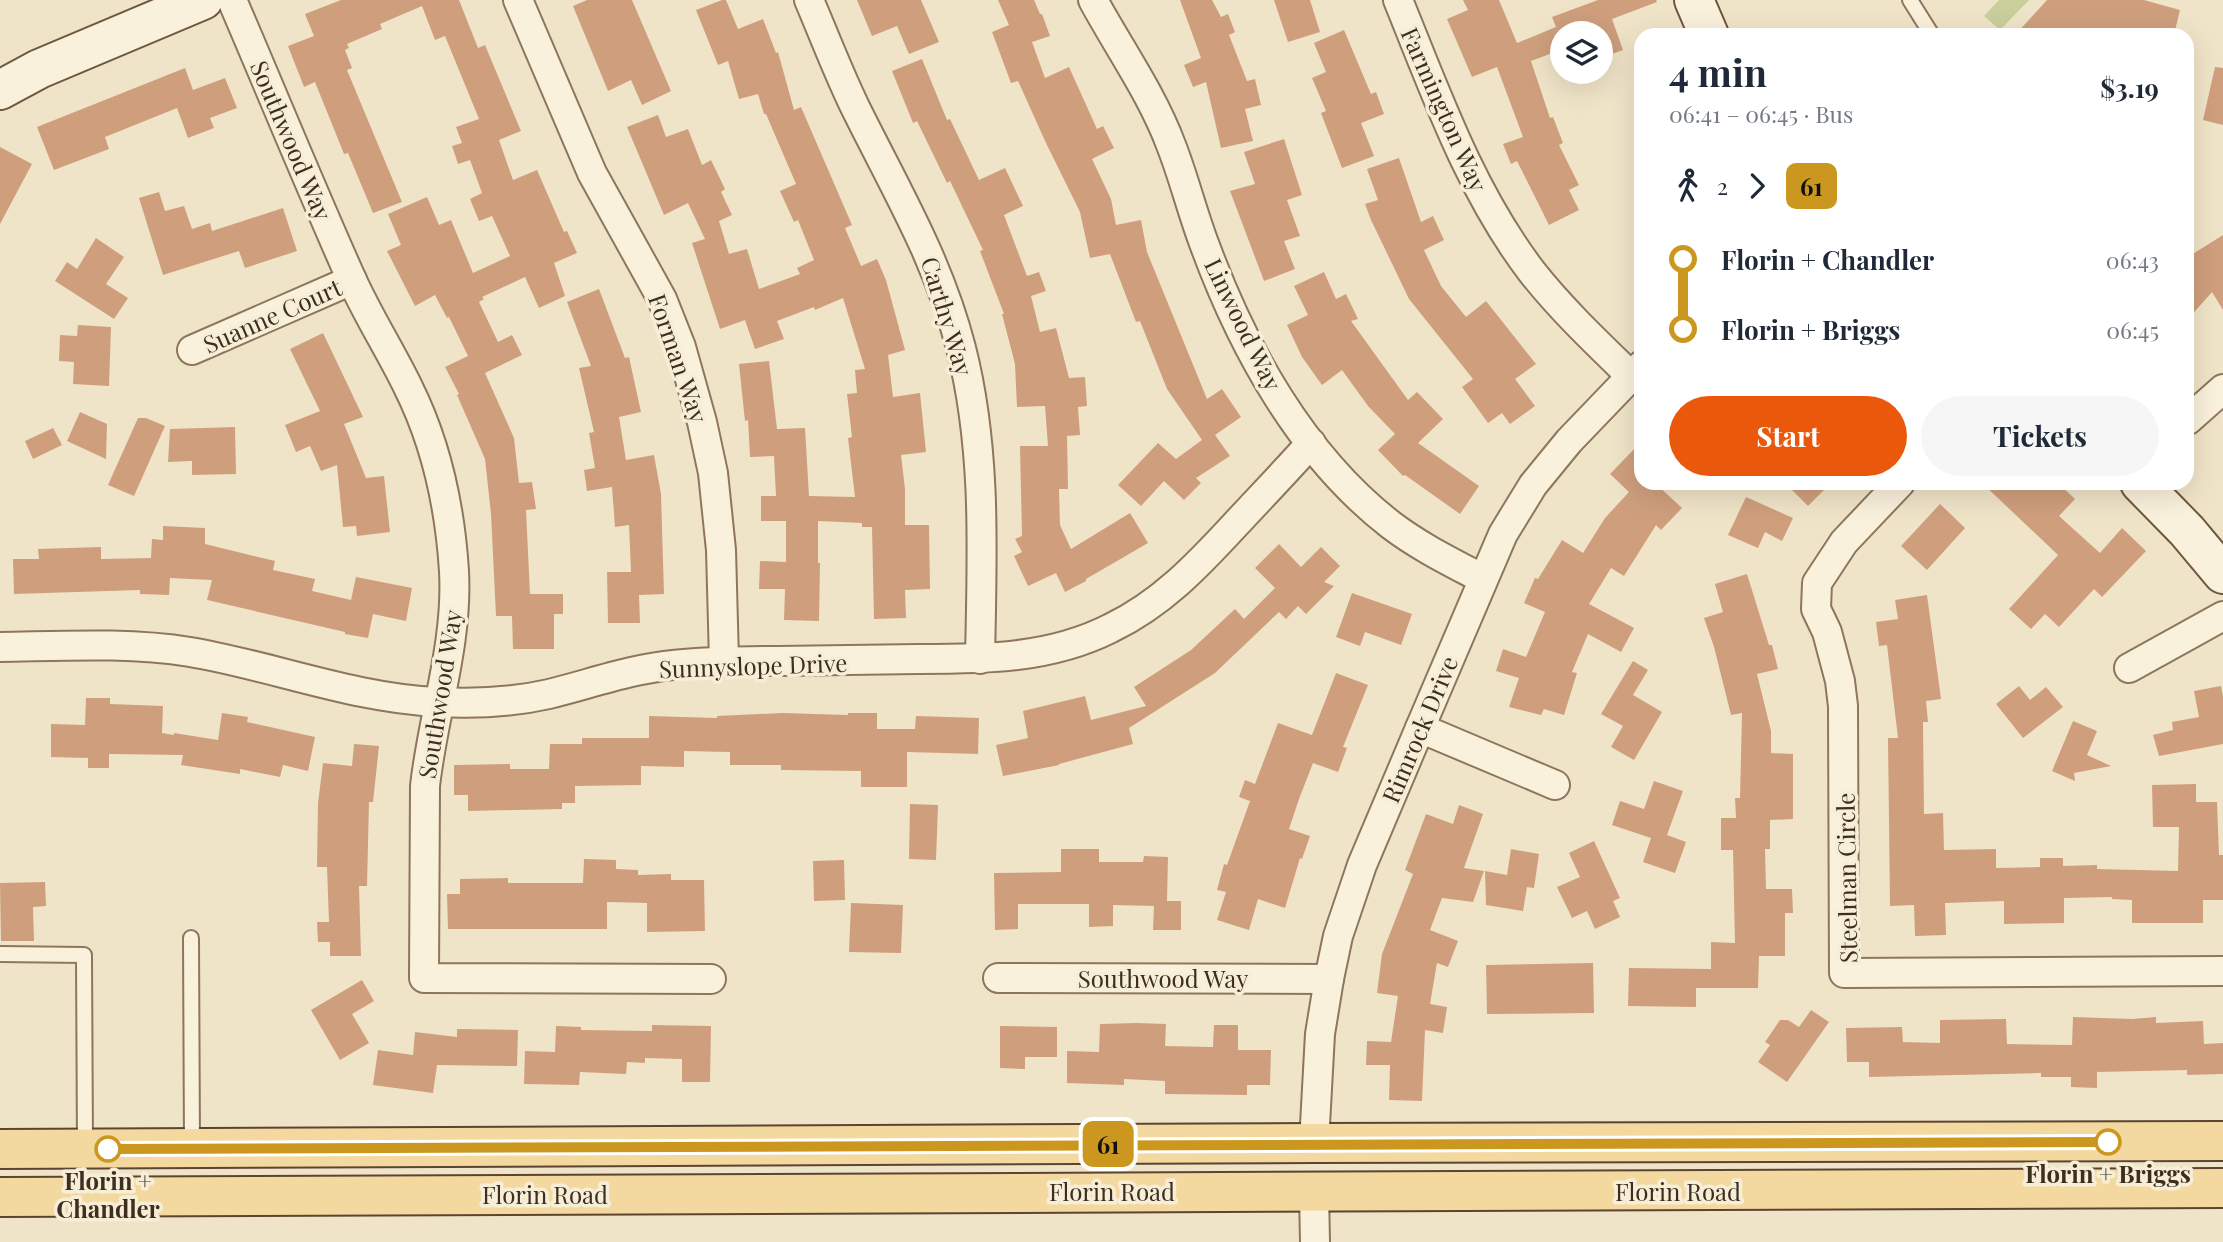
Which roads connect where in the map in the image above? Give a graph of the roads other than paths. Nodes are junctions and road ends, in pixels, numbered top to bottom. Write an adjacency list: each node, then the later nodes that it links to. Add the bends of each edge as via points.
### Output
1 (203, 0): 11 (street, via 38,69)
2 (232, 0): 12 (street, Southwood Way)
3 (517, 0): 26 (street, Forman Way, via 592,173 662,299 681,347 713,473 721,550)
4 (809, 0): 25 (street, Carthy Way, via 855,106 928,250 961,348 975,416 981,485)
5 (1093, 0): 18 (street, Linwood Way, via 1149,96 1171,144 1204,244 1236,318 1273,388)
6 (1398, 0): 14 (street, Farmington Way, via 1462,157 1513,245 1577,324)
7 (1694, 0): 9 (street)
8 (1910, 0): 10 (lane)
9 (1706, 28)
10 (1928, 28)
11 (0, 90)
12 (352, 280): 13 (street, Suanne Court); 28 (street, Southwood Way, via 408,388 432,447 447,509 454,606)
13 (192, 350)
14 (1634, 369)
15 (1634, 373): 22 (street, Rimrock Drive, via 1533,485)
16 (2223, 389): 17 (street)
17 (2194, 415)
18 (1311, 443): 22 (street, Linwood Way, via 1348,486 1390,524); 25 (street, Sunnyslope Drive, via 1195,568 1143,610 1060,648)
19 (1893, 490): 33 (street, Steelman Circle, via 1844,542 1817,583 1816,608 1827,632 1843,706 1844,974)
20 (2147, 490): 21 (street)
21 (2223, 574)
22 (1483, 579): 29 (street, Rimrock Drive)
23 (2223, 616): 27 (street)
24 (0, 647): 28 (street, Sunnyslope Drive, via 119,646 188,652 342,690)
25 (980, 659): 26 (street, Sunnyslope Drive)
26 (724, 662): 28 (street, Sunnyslope Drive, via 647,669 545,695)
27 (2129, 668)
28 (439, 702): 35 (street, Southwood Way, via 425,786 424,978)
29 (1420, 728): 30 (street); 36 (street, Rimrock Drive, via 1362,865)
30 (1555, 785)
31 (191, 938): 40 (lane)
32 (0, 954): 42 (lane, via 84,955)
33 (2223, 971)
34 (998, 978): 36 (street, Southwood Way)
35 (711, 979)
36 (1329, 979): 38 (street, Rimrock Drive, via 1320,1034)
37 (2223, 1142): 39 (main road, Florin Road)
38 (1314, 1143): 39 (main road, Florin Road); 40 (main road, Florin Road); 44 (main road)
39 (1380, 1143): 45 (main road)
40 (192, 1148): 42 (main road, Florin Road)
41 (0, 1149): 42 (main road, Florin Road)
42 (85, 1149)
43 (2223, 1188): 45 (main road, Florin Road)
44 (1244, 1191): 45 (main road, Florin Road); 46 (main road, Florin Road)
45 (1314, 1192): 47 (street)
46 (0, 1197)
47 (1315, 1242)

